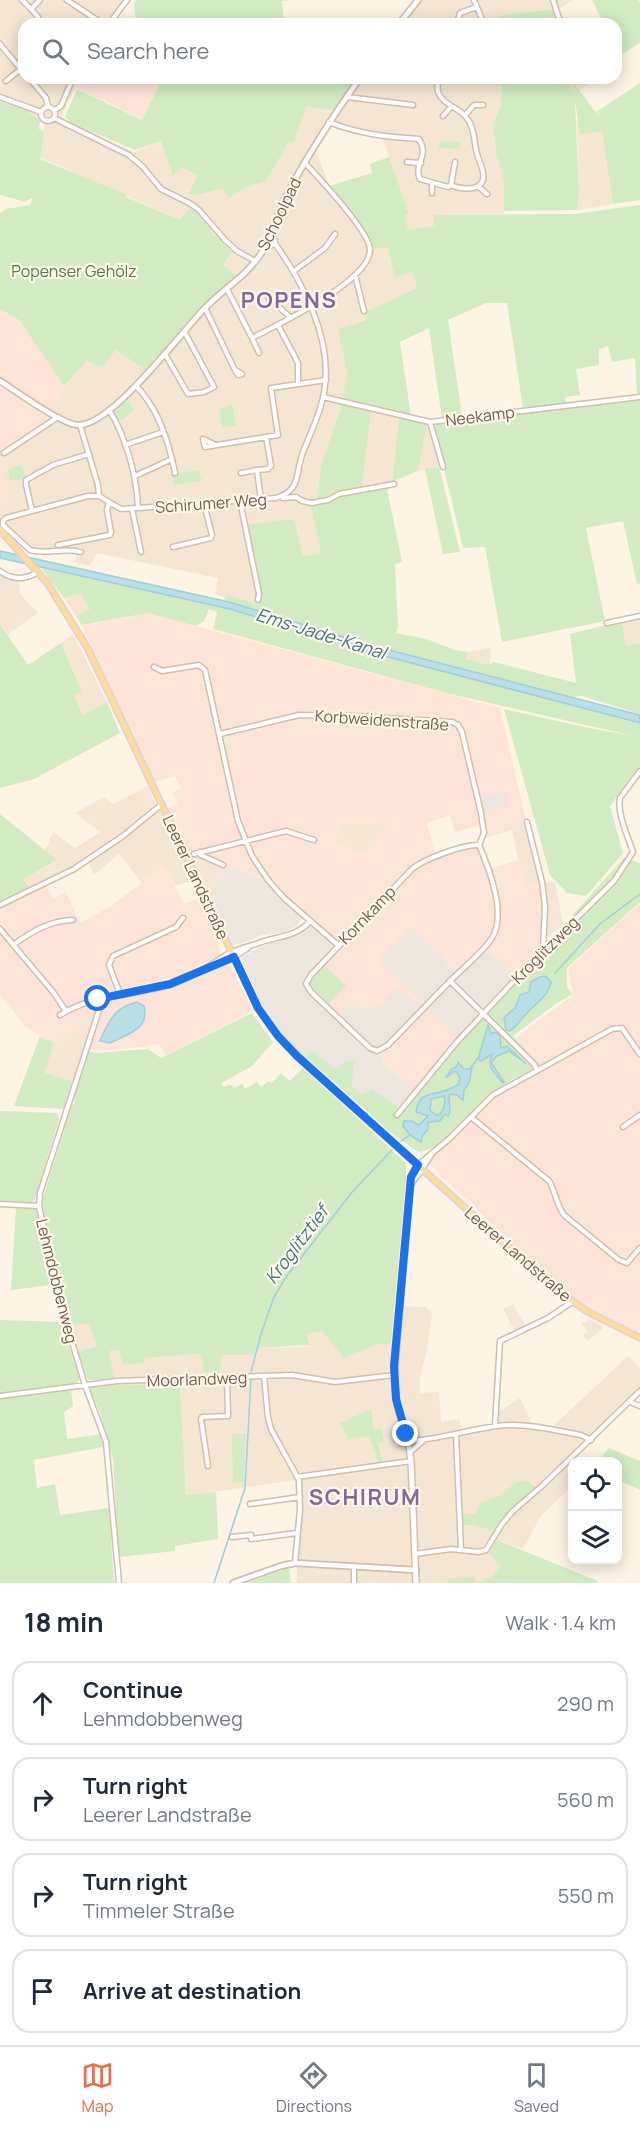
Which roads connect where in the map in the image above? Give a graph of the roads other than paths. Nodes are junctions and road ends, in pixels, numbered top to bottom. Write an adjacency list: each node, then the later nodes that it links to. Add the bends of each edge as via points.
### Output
1 (22, 0): 9 (street)
2 (40, 0): 9 (street)
3 (67, 0): 11 (street)
4 (126, 0): 12 (street)
5 (418, 0): 13 (street)
6 (474, 0): 8 (street)
7 (553, 0): 16 (street)
8 (477, 7): 14 (street, via 460,13); 15 (street)
9 (31, 9): 10 (street)
10 (38, 17)
11 (94, 18)
12 (113, 18)
13 (404, 18)
14 (459, 18)
15 (482, 18)
16 (559, 18)
17 (0, 44): 18 (street)
18 (18, 64)
19 (18, 73): 20 (street)
20 (6, 81)
21 (34, 84): 29 (street)
22 (70, 84): 31 (street, via 61,106)
23 (356, 84): 26 (street, Schoolpad)
24 (438, 84): 30 (street, via 438,91)
25 (0, 97): 32 (street)
26 (347, 97): 27 (street); 36 (street, Schoolpad)
27 (413, 105)
28 (483, 105): 34 (street, via 474,105)
29 (48, 107): 31 (street); 32 (street)
30 (451, 107): 33 (street); 34 (street)
31 (55, 110): 35 (street)
32 (41, 112): 35 (street, via 45,120)
33 (443, 116)
34 (465, 116): 43 (street, via 484,166 484,178)
35 (54, 118): 50 (street, via 129,155 161,189 199,210 237,251)
36 (329, 122): 39 (street, Schoolpad); 40 (street, via 349,130 419,139 424,146)
37 (407, 162): 40 (street)
38 (455, 162): 42 (street)
39 (305, 163): 46 (street, Schoolpad); 52 (street, via 368,241 369,259)
40 (420, 163): 41 (street, via 420,179)
41 (432, 183): 42 (street); 44 (street)
42 (452, 186): 43 (street)
43 (478, 186): 45 (street)
44 (432, 192)
45 (488, 194)
46 (272, 232): 48 (street, Schoolpad); 49 (street)
47 (334, 234): 51 (street, via 325,248)
48 (266, 244): 49 (street); 50 (street, Schoolpad)
49 (276, 245): 51 (street)
50 (255, 261): 53 (street, Schoolpad)
51 (294, 271): 55 (street)
52 (355, 275): 55 (street); 57 (street)
53 (227, 289): 56 (street, Schoolpad); 61 (street)
54 (269, 298): 58 (street)
55 (310, 307): 58 (street); 65 (street, via 324,353)
56 (205, 308): 60 (street, Schoolpad); 64 (street)
57 (364, 311)
58 (290, 317): 59 (street)
59 (278, 325): 61 (street); 67 (street, via 298,363)
60 (184, 331): 63 (street, Schoolpad); 63 (street, via 214,387 188,394)
61 (252, 338): 62 (street)
62 (259, 352)
63 (165, 354): 68 (street, Schoolpad)
64 (235, 370)
65 (326, 380): 67 (street); 69 (street)
66 (0, 382): 72 (street)
67 (298, 384): 76 (street, via 271,388 278,435)
68 (136, 386): 71 (street, Schoolpad); 75 (street, via 150,402)
69 (323, 397): 73 (street, Neekamp); 88 (street)
70 (639, 397): 73 (street, Neekamp)
71 (109, 410): 74 (street, Schoolpad); 77 (street)
72 (58, 417): 74 (street); 79 (street)
73 (430, 422): 82 (street)
74 (80, 425): 80 (street)
75 (163, 432): 77 (street); 81 (street)
76 (266, 437): 78 (street); 83 (street, via 271,466)
77 (125, 445): 86 (street)
78 (216, 445)
79 (4, 453)
80 (89, 454): 89 (street); 98 (street, via 53,465 26,480)
81 (172, 459): 84 (street); 86 (street)
82 (444, 467)
83 (257, 470): 85 (street); 92 (street)
84 (175, 473)
85 (241, 473)
86 (135, 476): 97 (street)
87 (394, 484): 90 (street, via 312,503)
88 (295, 485): 90 (street); 91 (street, Schirumer Weg)
89 (99, 496): 94 (street, Schirumer Weg); 98 (street)
90 (296, 497): 91 (street)
91 (276, 498): 92 (street, Schirumer Weg)
92 (261, 500): 93 (street, Schirumer Weg)
93 (240, 501): 95 (street, Schirumer Weg); 106 (street)
94 (109, 503): 96 (street, Schirumer Weg); 100 (street, via 110,535)
95 (204, 504): 97 (street, Schirumer Weg); 101 (street, via 211,538)
96 (132, 508): 97 (street, Schirumer Weg); 103 (street)
97 (138, 508)
98 (32, 511): 102 (street, via 4,519 3,525 30,550)
99 (0, 530): 105 (main road, Leerer Landstraße)
100 (58, 545)
101 (173, 547)
102 (81, 552)
103 (141, 552)
104 (0, 571): 105 (street, via 16,578)
105 (37, 572): 112 (main road, Leerer Landstraße, via 89,651)
106 (258, 600)
107 (640, 616): 108 (street)
108 (607, 622)
109 (154, 667): 110 (street, via 162,671 202,667)
110 (220, 734): 115 (street); 116 (street, Korbweidenstraße, via 299,715 452,722 462,732 478,799 484,833)
111 (640, 771): 127 (street, Kroglitzweg, via 619,803 633,852 614,881)
112 (162, 804): 120 (street, via 74,869); 128 (main road, Leerer Landstraße)
113 (527, 822): 127 (street, via 545,906)
114 (314, 840): 115 (street, via 286,831)
115 (245, 841): 117 (street); 123 (street, via 268,880)
116 (479, 845): 126 (street, Kornkamp, via 417,864); 129 (street, Kornkamp, via 495,888 496,929 491,941)
117 (200, 852): 118 (street); 119 (street)
118 (194, 854)
119 (223, 865)
120 (0, 904)
121 (183, 918): 130 (street, via 176,927 113,956 111,970)
122 (73, 920): 125 (street, via 60,920)
123 (310, 921): 126 (street); 128 (street, via 291,934)
124 (0, 929): 125 (street)
125 (13, 945): 132 (street)
126 (338, 945): 129 (street, Kornkamp, via 308,978 307,988 374,1050 388,1045)
127 (543, 952): 134 (street, Kroglitzweg)
128 (233, 955): 130 (street, via 170,984); 141 (main road, Leerer Landstraße, via 258,1008 278,1036)
129 (450, 981): 134 (street)
130 (120, 994): 131 (street)
131 (98, 999): 132 (street); 143 (street, Lehmdobbenweg, via 99,1010)
132 (66, 1011): 133 (street)
133 (60, 1015)
134 (483, 1015): 136 (street); 137 (street, Kroglitzweg)
135 (640, 1054): 136 (street, via 624,1030 616,1028)
136 (537, 1070): 139 (street, via 493,1095)
137 (397, 1115)
138 (640, 1115): 140 (street)
139 (471, 1117): 141 (street); 144 (street, via 549,1181 564,1215 619,1260 627,1263)
140 (622, 1126)
141 (420, 1167): 145 (main road, Leerer Landstraße); 147 (main road, via 411,1183)
142 (0, 1204): 143 (street)
143 (39, 1206): 150 (street, Lehmdobbenweg, via 59,1299)
144 (640, 1248)
145 (572, 1302): 146 (main road, Leerer Landstraße); 155 (street, via 500,1341)
146 (640, 1338)
147 (394, 1375): 148 (street, Moorlandweg, via 335,1382 292,1375); 158 (main road, via 397,1405)
148 (264, 1376): 149 (street, Moorlandweg); 163 (street, via 271,1429)
149 (227, 1378): 150 (street, Moorlandweg); 162 (street, via 228,1416 201,1419)
150 (85, 1385): 152 (street, Moorlandweg); 173 (street, Lehmdobbenweg, via 106,1442)
151 (640, 1391): 153 (street)
152 (0, 1396)
153 (630, 1402): 154 (street); 157 (street)
154 (640, 1406)
155 (495, 1426): 156 (street); 157 (street, via 525,1426)
156 (456, 1434): 159 (street); 168 (street)
157 (591, 1440): 168 (street, via 513,1511 486,1550)
158 (408, 1441): 159 (street); 160 (main road)
159 (423, 1441): 160 (street)
160 (410, 1452): 161 (main road)
161 (411, 1461): 163 (street); 169 (main road)
162 (208, 1466)
163 (297, 1477): 164 (street)
164 (300, 1497): 165 (street); 166 (street)
165 (250, 1504)
166 (297, 1533): 167 (street, via 251,1539 251,1535); 170 (street)
167 (232, 1537)
168 (461, 1550): 169 (street)
169 (415, 1554): 172 (main road)
170 (295, 1563): 171 (street); 174 (street)
171 (354, 1568): 172 (street); 175 (street)
172 (416, 1570): 176 (main road)
173 (119, 1583)
174 (233, 1583)
175 (354, 1583)
176 (416, 1583)

